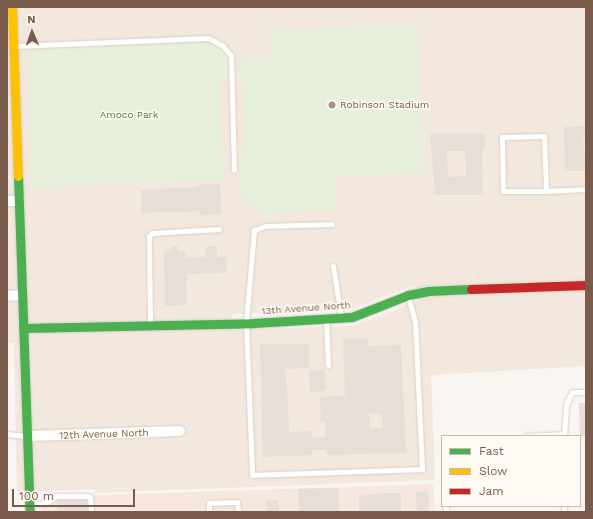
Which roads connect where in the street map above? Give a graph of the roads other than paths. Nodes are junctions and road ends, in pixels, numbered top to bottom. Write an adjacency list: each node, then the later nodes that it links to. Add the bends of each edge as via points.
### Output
1 (12, 7): 2 (street)
2 (10, 19): 3 (street)
3 (14, 46): 4 (lane, via 208,38 223,46 231,56); 8 (street)
4 (234, 170)
5 (586, 189): 6 (lane)
6 (546, 190): 6 (lane, via 504,192 502,137 544,136)
7 (7, 201): 8 (street)
8 (19, 201): 13 (street)
9 (332, 224): 18 (lane, via 265,226 254,230)
10 (219, 229): 19 (lane, via 152,233 149,236)
11 (333, 266): 16 (lane)
12 (586, 285): 14 (street, 13th Avenue North, via 462,288)
13 (22, 295): 15 (street); 20 (street)
14 (408, 295): 16 (street, 13th Avenue North, via 364,314); 18 (lane, via 415,322 422,469 252,475)
15 (7, 296)
16 (342, 317): 17 (street, 13th Avenue North)
17 (326, 318): 18 (street, 13th Avenue North); 21 (lane)
18 (246, 324): 19 (street, 13th Avenue North)
19 (150, 326): 20 (street, 13th Avenue North)
20 (23, 328): 26 (street)
21 (328, 365)
22 (586, 392): 25 (lane, via 572,392 566,404)
23 (180, 431): 26 (street, 12th Avenue North)
24 (7, 434): 26 (lane)
25 (564, 435)
26 (27, 436): 27 (street)
27 (29, 508): 28 (lane, via 46,503 56,496 88,496)
28 (91, 512)
29 (209, 512): 30 (lane, via 209,503 238,502)
30 (238, 512)

